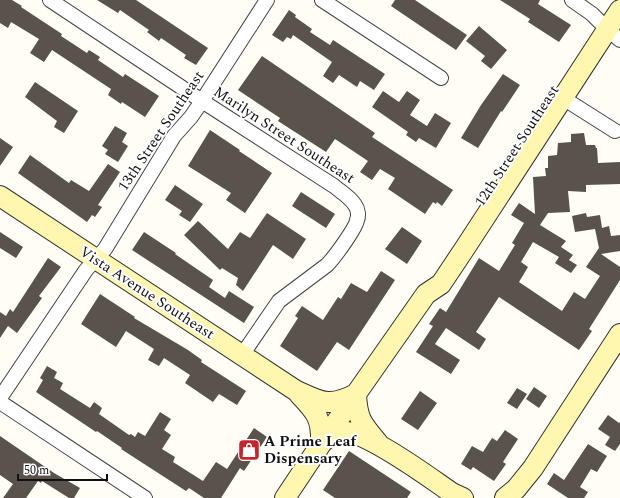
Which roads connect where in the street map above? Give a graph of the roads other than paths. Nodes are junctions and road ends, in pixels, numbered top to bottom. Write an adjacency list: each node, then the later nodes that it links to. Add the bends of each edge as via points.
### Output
1 (50, 0): 10 (street, Marilyn Street Southeast)
2 (267, 0): 10 (street, 13th Street Southeast)
3 (322, 0): 8 (street)
4 (572, 0): 7 (street)
5 (613, 0): 7 (main road, 12th Street Southeast)
6 (620, 10): 7 (main road, 12th Street Southeast)
7 (609, 30): 9 (main road, 12th Street Southeast); 14 (main road, 12th Street Southeast, via 431,277)
8 (441, 78)
9 (563, 98): 11 (street); 14 (main road, 12th Street Southeast, via 441,284)
10 (202, 101): 13 (street, 13th Street Southeast, via 174,136 105,249); 16 (street, Marilyn Street Southeast, via 334,186 356,206 358,215 357,222 334,258 279,301)
11 (615, 131)
12 (0, 196): 13 (main road, Vista Avenue Southeast)
13 (96, 259): 16 (main road, Vista Avenue Southeast); 19 (street, 13th Street Southeast)
14 (426, 294): 18 (main road, 12th Street Southeast)
15 (620, 334): 26 (main road, via 533,468)
16 (242, 355): 17 (main road, Vista Avenue Southeast)
17 (295, 390): 18 (main road, via 326,402 342,401); 21 (main road, via 319,420)
18 (356, 394): 21 (main road, 12th Street Southeast); 22 (main road, via 360,420)
19 (0, 398)
20 (0, 402): 23 (street)
21 (323, 442): 22 (main road, via 334,432 348,432); 24 (main road, 12th Street Southeast)
22 (381, 446): 25 (main road)
23 (145, 498)
24 (285, 498)
25 (462, 498)
26 (505, 498)

